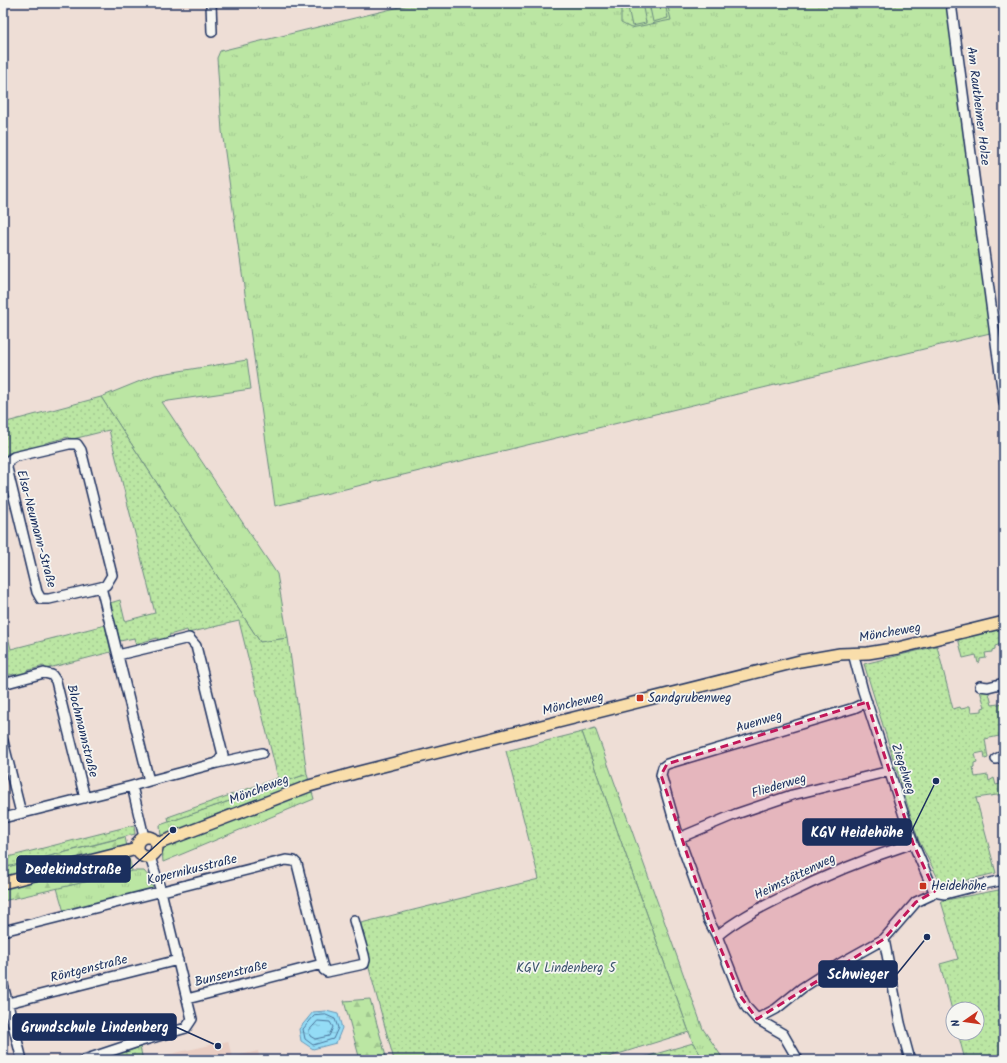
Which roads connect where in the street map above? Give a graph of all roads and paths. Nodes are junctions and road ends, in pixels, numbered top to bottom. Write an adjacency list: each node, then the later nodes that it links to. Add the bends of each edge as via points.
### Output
1 (211, 3): 3 (street)
2 (951, 3): 4 (street, Am Rautheimer Holze)
3 (212, 32)
4 (1004, 403)
5 (101, 587): 5 (street, Elsa-Neumann-Straße, via 41,599 37,592 6,468 8,461 14,457 77,444 81,450 112,575 106,585); 8 (street)
6 (1004, 622): 7 (main road, Möncheweg, via 898,648)
7 (853, 653): 12 (street, Ziegelweg); 25 (main road, Möncheweg, via 793,663 360,772 296,791)
8 (118, 655): 15 (street, via 189,638 196,646 223,756); 17 (street)
9 (1004, 683): 11 (street)
10 (3, 684): 19 (street, Blochmannstraße, via 44,673 52,675 56,681)
11 (980, 686)
12 (868, 702): 16 (street, Ziegelweg); 23 (street, Auenweg, via 667,764 661,775)
13 (3, 741): 20 (street)
14 (262, 753): 15 (street)
15 (217, 763): 17 (street)
16 (890, 771): 23 (street, Fliederweg, via 785,797); 24 (street, Ziegelweg)
17 (149, 781): 18 (street)
18 (132, 786): 19 (street, Blochmannstraße); 22 (street)
19 (85, 798): 20 (street, Blochmannstraße)
20 (21, 813): 21 (street, Blochmannstraße)
21 (3, 818)
22 (144, 837): 25 (main road, via 152,838); 26 (main road, via 138,842)
23 (679, 838): 34 (street, via 709,921)
24 (913, 843): 31 (street, Ziegelweg, via 928,879); 34 (street, Heimstättenweg, via 852,864 821,878 745,916)
25 (157, 844): 27 (main road, via 155,854)
26 (137, 849): 27 (main road, via 142,856); 29 (main road)
27 (150, 857): 30 (street)
28 (1004, 880): 31 (street, via 945,894)
29 (3, 883)
30 (161, 891): 33 (street, Kopernikusstraße); 36 (street); 37 (street, Kopernikusstraße, via 286,860 294,861)
31 (936, 891): 35 (street, via 916,902)
32 (354, 920): 37 (street, via 364,964 327,972)
33 (3, 931)
34 (717, 936): 41 (street, via 741,997)
35 (884, 939): 41 (street, via 841,963 802,988 776,1009); 45 (street, via 900,1023)
36 (178, 960): 39 (street); 40 (street, Röntgenstraße)
37 (322, 964): 39 (street, Bunsenstraße)
38 (3, 985): 40 (street)
39 (187, 999): 43 (street, Bunsenstraße, via 192,1018 186,1028)
40 (8, 1003): 42 (street)
41 (757, 1019): 44 (street, via 783,1034)
42 (22, 1060)
43 (84, 1060)
44 (798, 1060)
45 (910, 1060)

